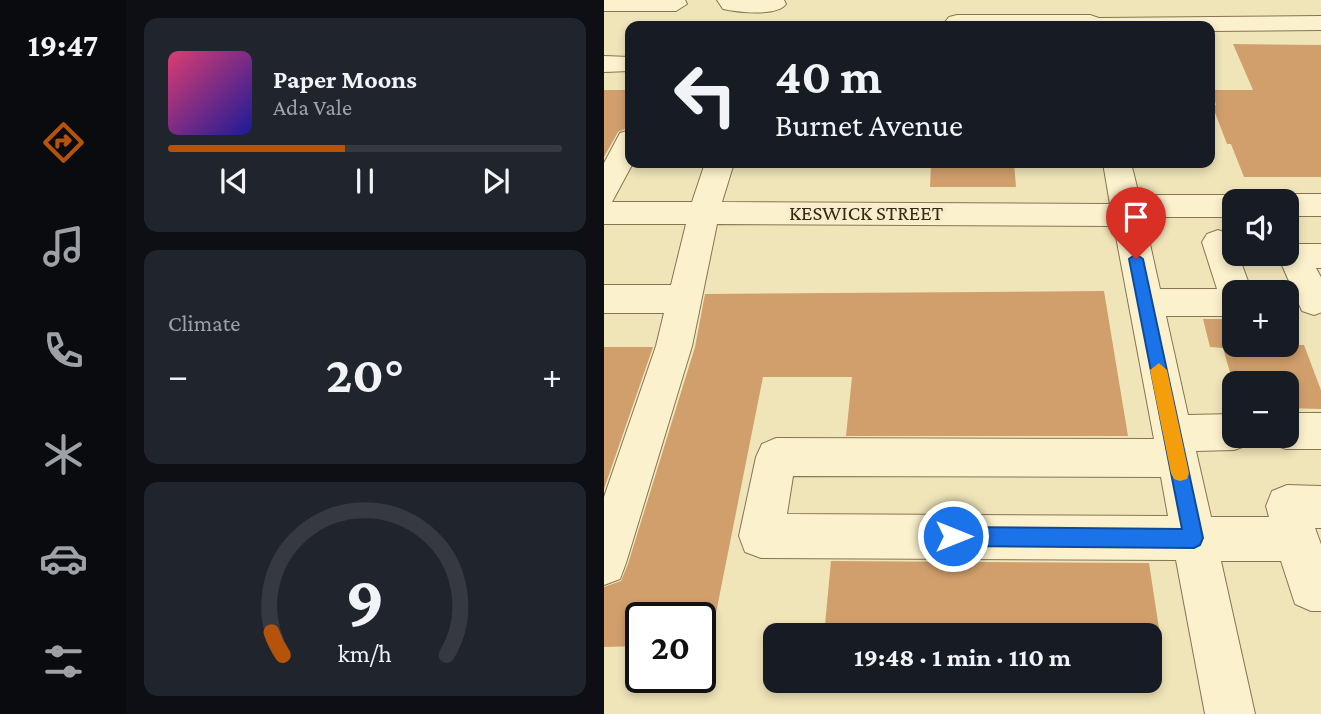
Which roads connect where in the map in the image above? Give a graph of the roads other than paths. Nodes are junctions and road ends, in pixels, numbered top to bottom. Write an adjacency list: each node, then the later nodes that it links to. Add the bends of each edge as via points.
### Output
1 (728, 0): 2 (street, via 731,4)
2 (776, 2): 6 (street)
3 (604, 4): 4 (street)
4 (676, 4)
5 (1089, 18): 7 (street); 8 (street)
6 (769, 21)
7 (990, 21)
8 (1321, 23)
9 (604, 64): 10 (street)
10 (625, 64)
11 (625, 150): 14 (street)
12 (718, 168): 20 (street)
13 (1118, 168): 18 (street)
14 (604, 194)
15 (1299, 205): 16 (street)
16 (1321, 205)
17 (1222, 206): 18 (street, KESWICK STREET)
18 (1126, 210): 20 (street, KESWICK STREET); 28 (street)
19 (604, 213): 20 (street, KESWICK STREET)
20 (704, 213): 25 (street)
21 (1218, 242): 23 (street)
22 (1321, 256): 26 (street, via 1294,256)
23 (1231, 280)
24 (604, 299): 25 (street)
25 (684, 299): 35 (street, via 674,346)
26 (1307, 301)
27 (1222, 302): 28 (street)
28 (1145, 303): 32 (street)
29 (1299, 431): 30 (street)
30 (1321, 431)
31 (1222, 435): 32 (street)
32 (1175, 446): 34 (street); 34 (street, via 776,457 761,536)
33 (1309, 523): 34 (street); 36 (street, via 1311,588)
34 (1194, 538): 37 (street)
35 (604, 563)
36 (1321, 588)
37 (1230, 714)

